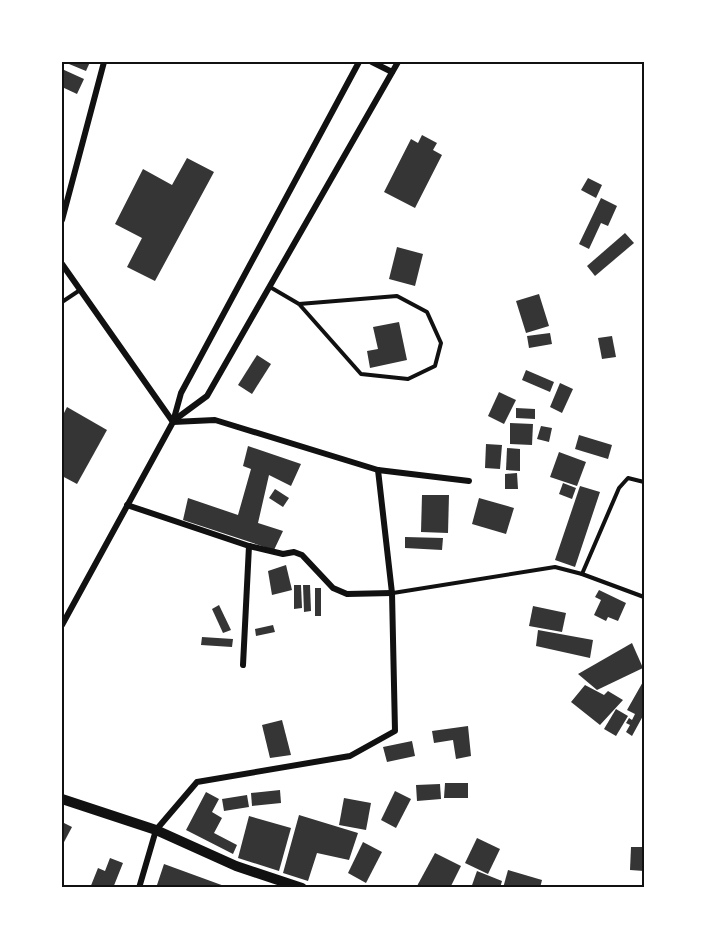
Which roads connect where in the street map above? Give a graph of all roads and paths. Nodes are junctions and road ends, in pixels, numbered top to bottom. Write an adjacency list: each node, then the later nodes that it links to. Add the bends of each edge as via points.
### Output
1 (104, 62): 6 (street)
2 (358, 62): 12 (street, via 181,393)
3 (372, 62): 5 (street)
4 (398, 62): 5 (street)
5 (392, 72): 8 (street)
6 (62, 220)
7 (62, 264): 9 (street)
8 (269, 287): 11 (lane); 12 (street, via 207,396)
9 (80, 290): 10 (lane); 12 (street)
10 (62, 302)
11 (299, 304): 11 (lane, via 361,374 408,379 435,366 441,343 427,312 397,296)
12 (173, 422): 13 (street, via 215,420); 16 (street)
13 (378, 470): 14 (street); 19 (street)
14 (469, 481)
15 (645, 482): 18 (lane, via 627,478 620,488)
16 (127, 505): 17 (street); 21 (street)
17 (249, 546): 19 (street, via 302,555 333,588 347,594); 22 (street)
18 (582, 574): 19 (lane, via 555,567); 20 (lane)
19 (392, 593): 24 (street, via 395,731 350,756 196,782)
20 (645, 597)
21 (62, 625)
22 (243, 665)
23 (62, 799): 24 (street)
24 (156, 830): 25 (street, via 236,866); 26 (street)
25 (300, 887)
26 (138, 888)

